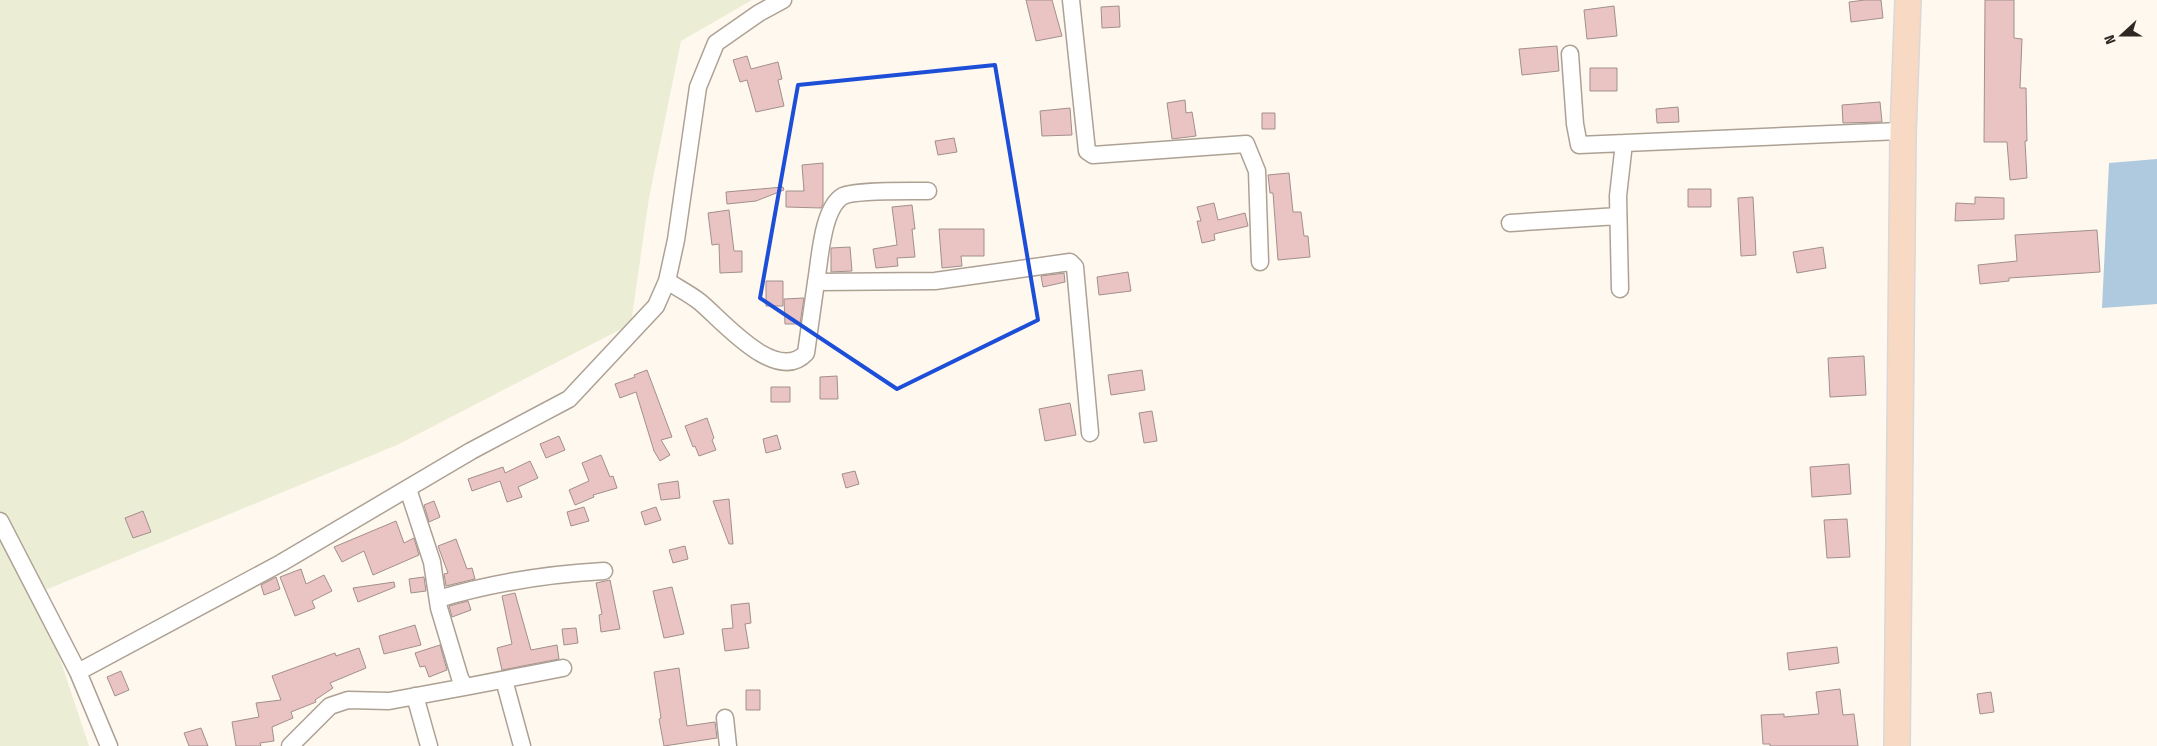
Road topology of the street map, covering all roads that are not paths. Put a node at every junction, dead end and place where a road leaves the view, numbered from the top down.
1 (783, 0) edge
2 (1071, 0) edge
3 (1908, 0) edge
4 (1570, 54) dead end
5 (1903, 133) junction
6 (1624, 143) junction
7 (928, 191) dead end
8 (1618, 216) junction
9 (1510, 223) dead end
10 (1260, 262) dead end
11 (667, 281) junction
12 (816, 282) junction
13 (1620, 288) dead end
14 (1090, 433) dead end
15 (408, 489) junction
16 (0, 521) edge
17 (604, 571) dead end
18 (438, 599) junction
19 (563, 668) dead end
20 (78, 672) junction
21 (504, 680) junction
22 (465, 687) junction
23 (415, 696) junction
24 (725, 718) dead end
25 (109, 746) edge
26 (290, 746) edge
27 (429, 746) edge
28 (522, 746) edge
29 (728, 746) edge
30 (1897, 746) edge

1 - 11 street
2 - 10 street
3 - 5 main road
4 - 6 street
5 - 6 street
5 - 30 main road
6 - 8 street
7 - 12 street
8 - 9 street
8 - 13 street
11 - 12 street
11 - 15 street
12 - 14 street
15 - 18 street
15 - 20 street
16 - 20 street
17 - 18 street
18 - 22 street
19 - 21 street
20 - 25 street
21 - 22 street
21 - 28 street
22 - 23 street
23 - 26 street
23 - 27 street
24 - 29 street

